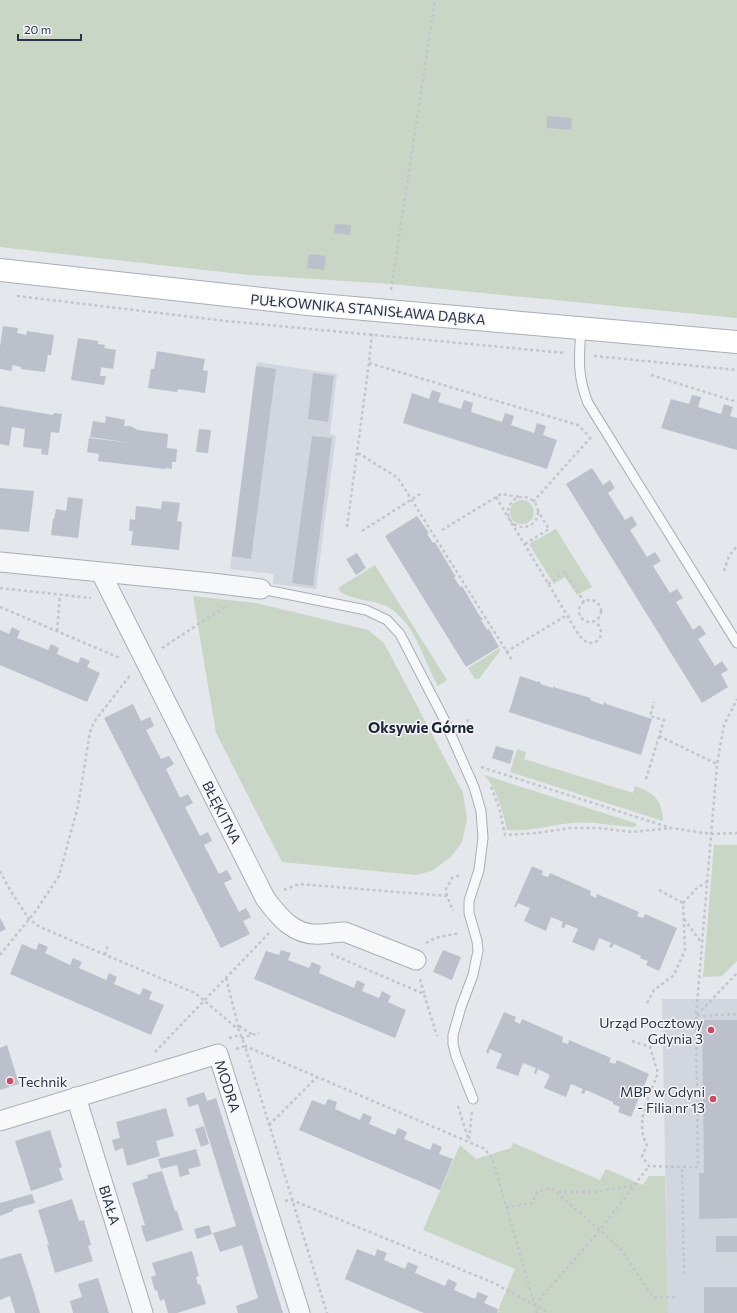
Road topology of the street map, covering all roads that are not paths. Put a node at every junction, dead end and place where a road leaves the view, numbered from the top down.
1 (0, 270) edge
2 (581, 328) junction
3 (737, 342) edge
4 (0, 562) edge
5 (101, 573) junction
6 (261, 589) joint
7 (737, 643) edge
8 (416, 960) road end
9 (76, 1098) junction
10 (473, 1099) road end
11 (0, 1121) edge
12 (143, 1313) edge
13 (300, 1313) edge

1 - 2 street, PUŁKOWNIKA STANISŁAWA DĄBKA
2 - 3 street, PUŁKOWNIKA STANISŁAWA DĄBKA
2 - 7 lane
4 - 5 street
5 - 6 street
5 - 8 street, BŁĘKITNA
6 - 10 lane
9 - 11 street, MODRA
9 - 12 street, BIAŁA
9 - 13 street, MODRA

